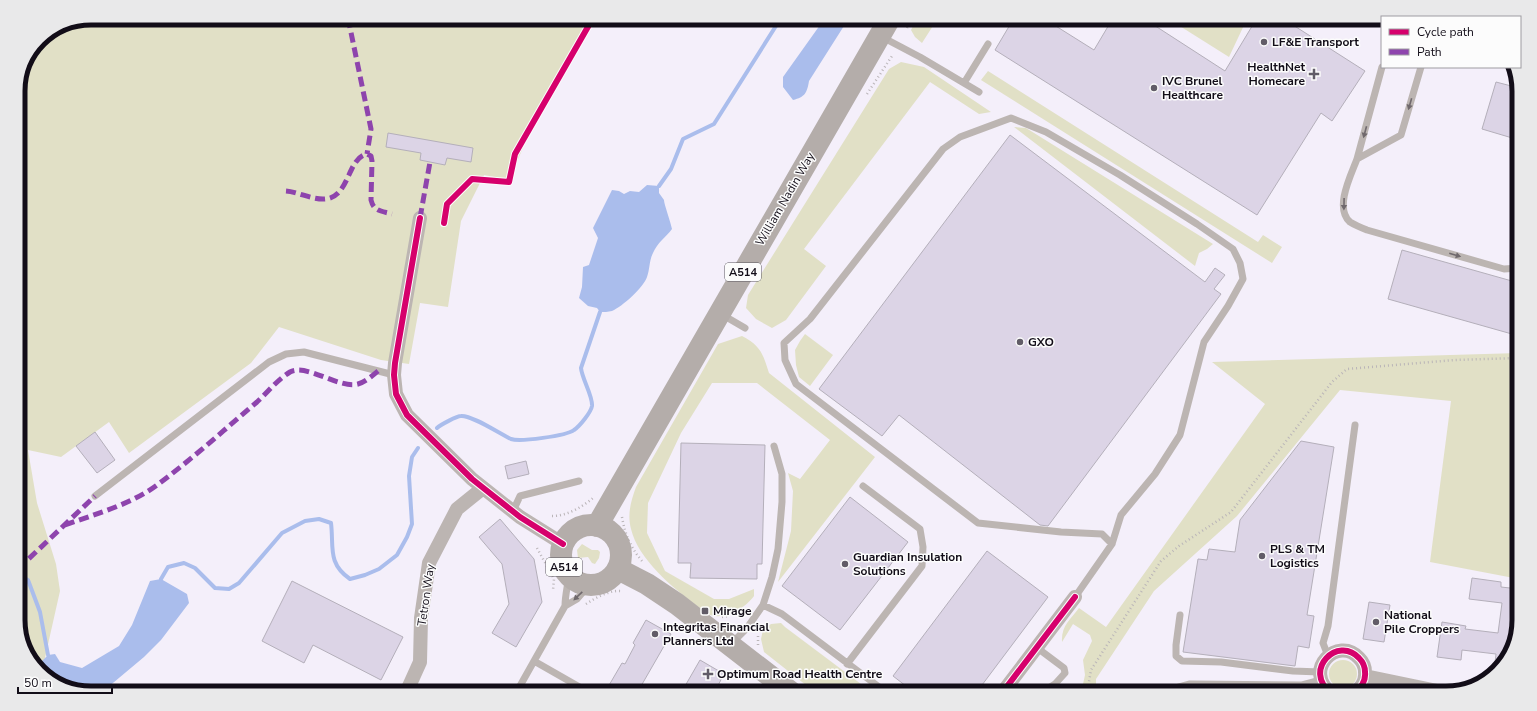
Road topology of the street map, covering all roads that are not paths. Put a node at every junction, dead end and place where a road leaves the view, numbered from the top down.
1 (892, 27) edge
2 (988, 44) dead end
3 (1382, 68) edge
4 (1421, 68) edge
5 (964, 83) junction
6 (979, 92) dead end
7 (1357, 159) junction
8 (420, 218) dead end
9 (1512, 268) edge
10 (719, 313) junction
11 (745, 328) dead end
12 (394, 375) junction
13 (1355, 425) dead end
14 (774, 446) dead end
15 (579, 481) dead end
16 (863, 486) dead end
17 (483, 488) junction
18 (95, 496) dead end
19 (513, 511) junction
20 (597, 526) junction
21 (563, 544) junction
22 (1112, 544) junction
23 (618, 569) junction
24 (569, 574) junction
25 (590, 584) junction
26 (1075, 597) joint
27 (763, 605) junction
28 (565, 606) junction
29 (1180, 615) dead end
30 (731, 645) junction
31 (1036, 647) junction
32 (1328, 656) junction
33 (534, 661) junction
34 (847, 664) junction
35 (1320, 676) junction
36 (1365, 676) junction
37 (1302, 685) joint
38 (409, 686) edge
39 (520, 686) edge
40 (578, 686) edge
41 (783, 686) edge
42 (877, 686) edge
43 (1007, 686) edge
44 (1052, 686) edge
45 (1183, 686) edge
46 (1324, 686) edge
47 (1361, 686) edge
48 (1413, 686) edge

1 - 5 lane
1 - 10 main road, William Nadin Way / A514
2 - 5 lane
3 -> 7 lane
4 -> 7 lane
5 - 6 lane
7 -> 9 lane
8 - 12 street
10 - 11 lane
10 - 20 main road, William Nadin Way / A514
12 - 17 street
12 - 18 lane
13 - 32 lane
14 - 27 lane
15 - 19 lane
16 - 34 lane
17 - 19 street
17 - 38 street, Tetron Way
19 - 21 street
20 - 21 main road, A514
20 - 23 main road
21 - 24 main road, A514
22 - 22 lane
22 - 26 lane
23 - 25 main road, A514
23 - 30 main road
24 - 25 main road, A514
24 - 28 lane
25 -> 28 lane
26 - 31 street
27 - 30 lane
27 - 34 lane
28 - 33 lane
29 - 35 lane
30 - 41 main road
31 - 43 street
31 - 44 lane
32 - 35 street
32 - 36 street
33 - 39 lane
33 - 40 lane
34 - 42 lane
35 - 37 lane
35 - 46 street
36 - 47 street
36 - 48 street
37 - 45 lane

